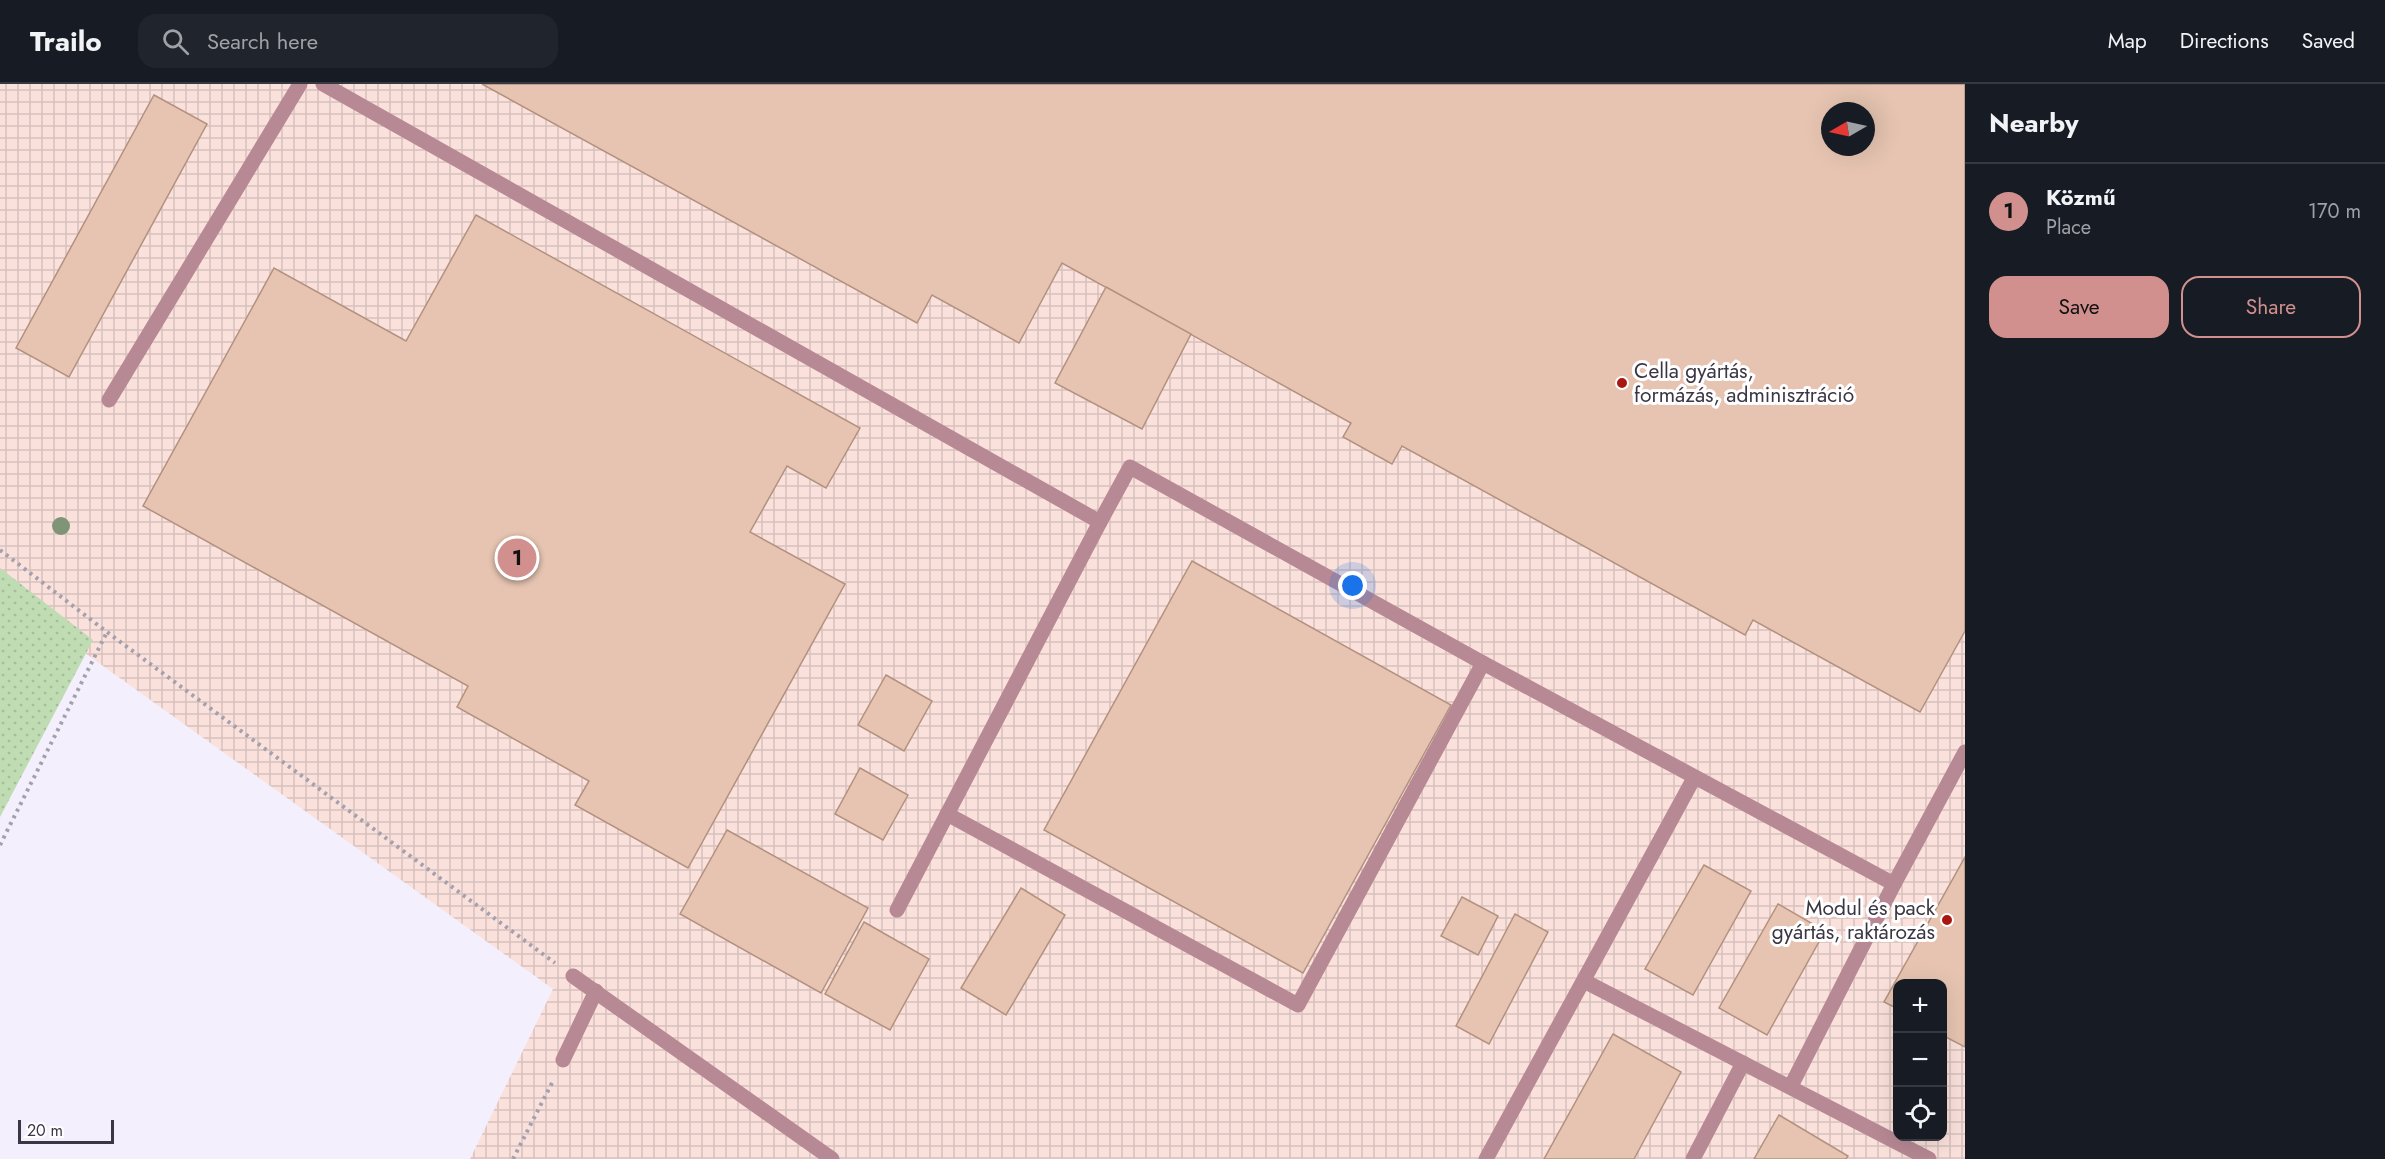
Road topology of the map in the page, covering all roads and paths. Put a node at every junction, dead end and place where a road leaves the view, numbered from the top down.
1 (300, 84) edge
2 (323, 84) edge
3 (109, 400) dead end
4 (1100, 522) junction
5 (0, 550) edge
6 (107, 632) junction
7 (1483, 663) junction
8 (1965, 752) edge
9 (1694, 778) junction
10 (947, 814) junction
11 (0, 845) edge
12 (1894, 884) junction
13 (897, 910) dead end
14 (573, 976) joint
15 (1584, 981) junction
16 (596, 991) junction
17 (563, 1060) joint
18 (1743, 1063) junction
19 (1791, 1086) junction
20 (513, 1159) edge
21 (832, 1159) edge
22 (1486, 1159) edge
23 (1693, 1159) edge
24 (1929, 1159) edge

1 - 3 street
2 - 4 street
4 - 7 street
4 - 10 street
5 - 6 path
6 - 11 path
6 - 14 path
7 - 9 street
7 - 10 street
8 - 12 street
9 - 12 street
9 - 15 street
10 - 13 street
12 - 19 street
14 - 16 street
15 - 18 street
15 - 22 street
16 - 17 street
16 - 21 street
17 - 20 path
18 - 19 street
18 - 23 street
19 - 24 street

